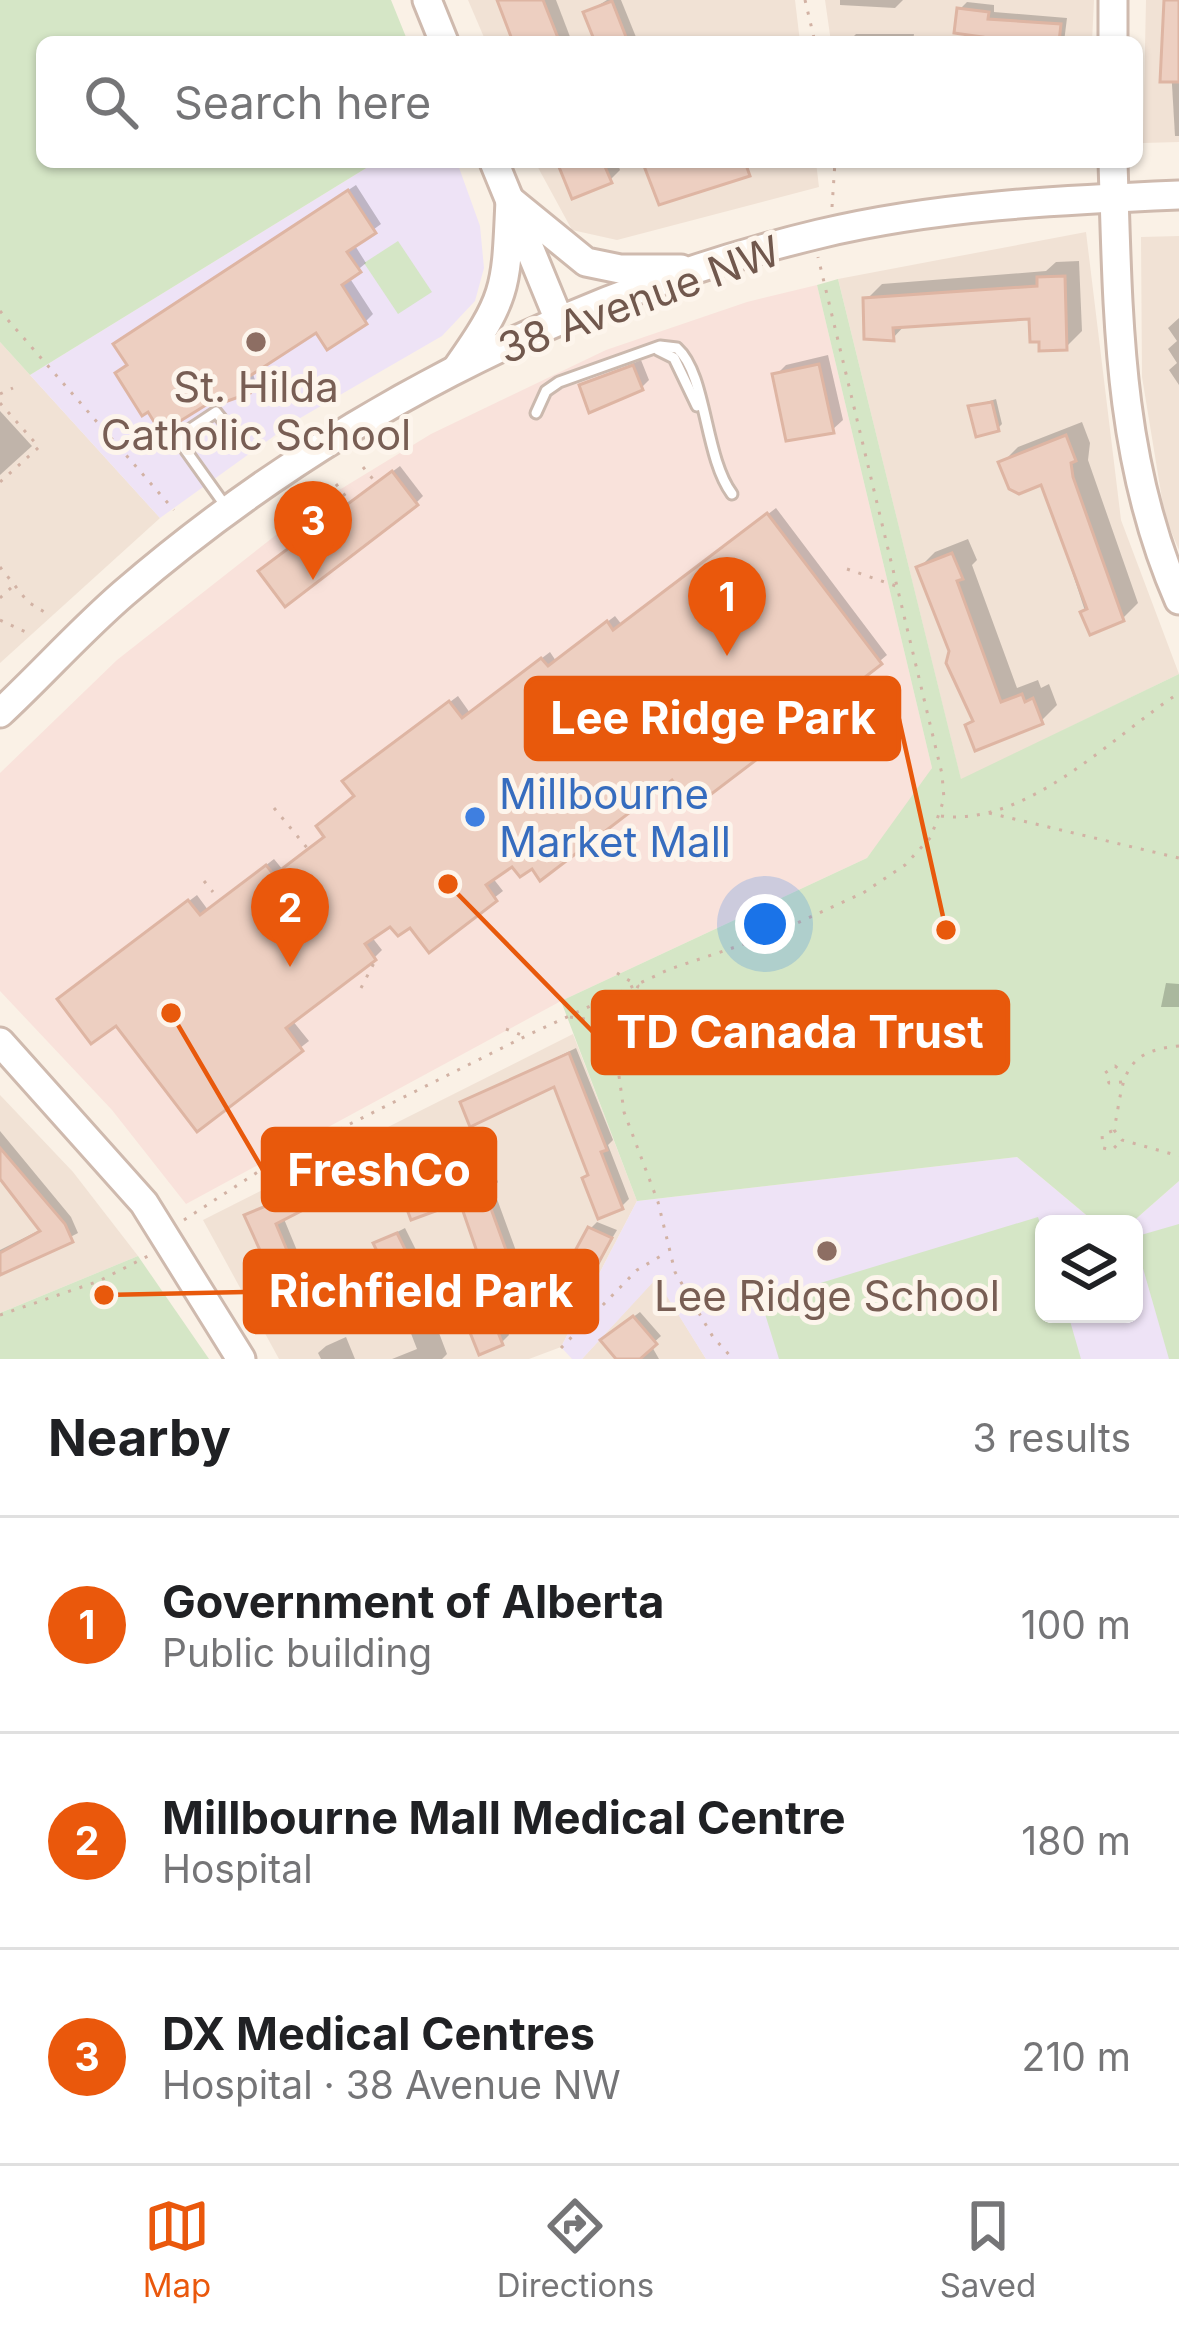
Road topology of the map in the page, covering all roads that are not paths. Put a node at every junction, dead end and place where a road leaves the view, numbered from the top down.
1 (427, 0) edge
2 (1114, 0) edge
3 (442, 36) edge
4 (1113, 36) edge
5 (496, 168) edge
6 (1113, 168) edge
7 (1179, 195) edge
8 (1114, 197) junction
9 (509, 200) junction
10 (700, 270) junction
11 (559, 320) junction
12 (455, 371) junction
13 (536, 413) dead end
14 (241, 443) dead end
15 (732, 494) dead end
16 (230, 512) junction
17 (1179, 600) edge
18 (0, 713) edge
19 (0, 1042) edge
20 (242, 1359) edge

1 - 3 street
2 - 4 street
5 - 9 street
6 - 8 street
7 - 8 street, 38 Avenue NW
8 - 10 street, 38 Avenue NW
8 - 17 street
9 - 10 street
9 - 11 street
9 - 12 street
10 - 11 street, 38 Avenue NW
11 - 12 street, 38 Avenue NW
12 - 16 street, 38 Avenue NW
13 - 15 lane
14 - 16 lane
16 - 18 street, 38 Avenue NW
19 - 20 street

